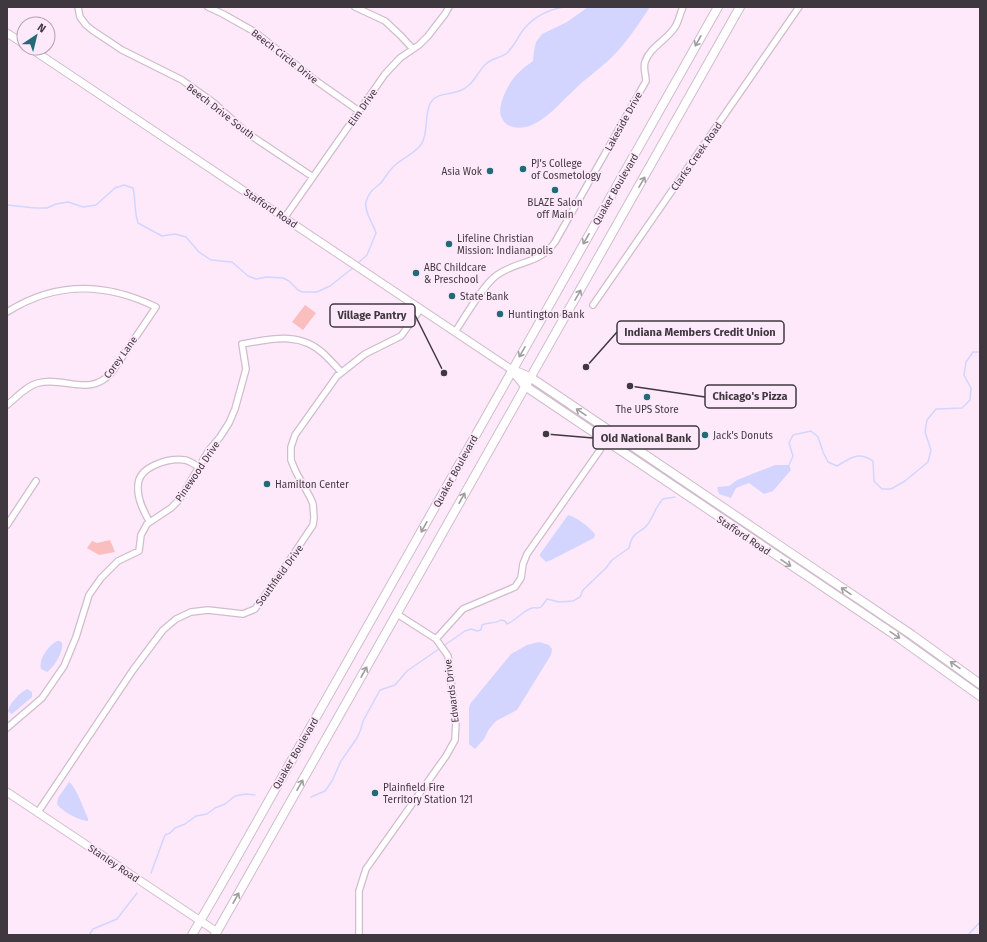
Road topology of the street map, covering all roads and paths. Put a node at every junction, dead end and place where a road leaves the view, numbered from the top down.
1 (78, 7) edge
2 (208, 7) edge
3 (355, 7) edge
4 (449, 7) edge
5 (683, 7) edge
6 (718, 7) edge
7 (740, 7) edge
8 (799, 7) edge
9 (7, 33) edge
10 (16, 39) edge
11 (413, 49) junction
12 (42, 56) edge
13 (359, 111) junction
14 (313, 177) junction
15 (285, 217) junction
16 (593, 305) dead end
17 (420, 310) junction
18 (7, 312) edge
19 (455, 332) junction
20 (512, 370) junction
21 (341, 372) junction
22 (530, 377) junction
23 (526, 386) junction
24 (7, 405) edge
25 (600, 450) dead end
26 (199, 467) junction
27 (36, 481) dead end
28 (149, 521) junction
29 (7, 525) edge
30 (397, 614) junction
31 (437, 640) junction
32 (980, 684) edge
33 (980, 696) edge
34 (7, 728) edge
35 (7, 792) edge
36 (38, 812) junction
37 (200, 922) junction
38 (217, 934) edge
39 (192, 935) edge
40 (360, 935) edge

1 - 14 street, Beech Drive South
2 - 13 street, Beech Circle Drive
3 - 11 street
4 - 11 street, Elm Drive
5 - 19 street, Lakeside Drive
6 -> 20 main road, Quaker Boulevard
22 -> 7 main road, Quaker Boulevard
8 - 16 street, Clarks Creek Road
9 - 10 street
11 - 13 street, Elm Drive
12 - 15 street, Stafford Road
13 - 14 street, Elm Drive
14 - 15 street, Elm Drive
15 - 17 street, Stafford Road
17 - 19 street, Stafford Road
17 - 21 street, Southfield Drive
18 - 24 street, Corey Lane
19 - 20 street, Stafford Road
20 - 22 main road, Stafford Road
20 - 23 main road, Stafford Road
20 -> 37 main road, Quaker Boulevard
21 - 26 street, Pinewood Drive
21 - 36 street, Southfield Drive
22 - 23 main road, Quaker Boulevard
32 -> 22 main road, Stafford Road
30 -> 23 main road, Quaker Boulevard
23 -> 33 main road, Stafford Road
25 - 31 street
26 - 28 street, Pinewood Drive
26 - 28 street
27 - 29 street
28 - 34 street
30 - 31 street, Edwards Drive
38 -> 30 main road, Quaker Boulevard
31 - 40 street, Edwards Drive
35 - 36 street, Stanley Road
36 - 37 street, Stanley Road
37 - 38 street, Stanley Road
37 - 39 main road, Quaker Boulevard

